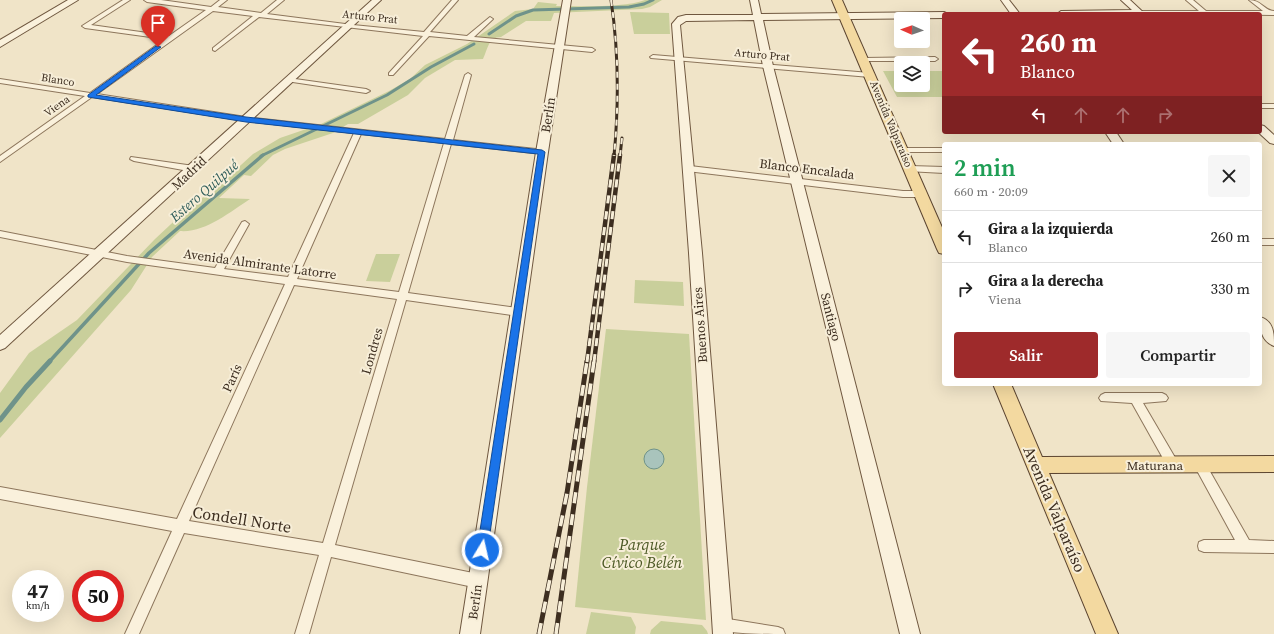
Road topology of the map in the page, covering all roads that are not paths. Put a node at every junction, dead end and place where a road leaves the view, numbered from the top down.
1 (74, 0) edge
2 (127, 0) edge
3 (148, 0) edge
4 (224, 0) edge
5 (281, 0) edge
6 (377, 0) edge
7 (455, 0) edge
8 (754, 0) edge
9 (837, 0) edge
10 (1005, 0) edge
11 (1126, 0) edge
12 (1189, 0) edge
13 (1252, 0) edge
14 (567, 1) edge
15 (211, 9) junction
16 (1014, 12) edge
17 (1138, 12) edge
18 (1204, 12) edge
19 (1271, 13) edge
20 (259, 15) junction
21 (844, 15) junction
22 (942, 15) edge
23 (758, 16) junction
24 (1274, 17) edge
25 (490, 19) dead end
26 (348, 26) junction
27 (427, 34) junction
28 (170, 38) junction
29 (472, 38) junction
30 (0, 44) edge
31 (558, 47) junction
32 (215, 49) dead end
33 (592, 50) dead end
34 (653, 56) dead end
35 (680, 58) junction
36 (935, 59) dead end
37 (864, 60) junction
38 (768, 66) junction
39 (391, 74) dead end
40 (468, 75) dead end
41 (870, 75) junction
42 (288, 80) junction
43 (0, 81) edge
44 (366, 91) dead end
45 (90, 96) junction
46 (1262, 106) edge
47 (1274, 106) edge
48 (246, 120) junction
49 (1262, 130) edge
50 (358, 133) junction
51 (1274, 141) edge
52 (448, 142) junction
53 (902, 150) junction
54 (942, 150) edge
55 (542, 152) junction
56 (134, 159) dead end
57 (0, 160) edge
58 (194, 169) junction
59 (690, 169) junction
60 (910, 169) junction
61 (942, 170) edge
62 (798, 181) junction
63 (921, 194) junction
64 (245, 224) dead end
65 (0, 234) edge
66 (1262, 242) edge
67 (1274, 242) edge
68 (942, 243) edge
69 (98, 254) junction
70 (217, 272) junction
71 (292, 281) junction
72 (403, 296) junction
73 (518, 312) junction
74 (1262, 325) edge
75 (1274, 340) edge
76 (0, 344) edge
77 (1003, 386) edge
78 (1104, 398) dead end
79 (1135, 398) junction
80 (1162, 398) dead end
81 (1274, 464) edge
82 (1037, 465) junction
83 (1173, 465) junction
84 (1200, 465) junction
85 (4, 494) edge
86 (180, 526) junction
87 (1204, 546) dead end
88 (1246, 547) junction
89 (1274, 547) edge
90 (327, 550) junction
91 (478, 581) junction
92 (723, 629) edge
93 (132, 634) edge
94 (302, 634) edge
95 (470, 634) edge
96 (778, 634) edge
97 (910, 634) edge
98 (1107, 634) edge

1 - 30 street
2 - 28 street
3 - 15 street, Arturo Prat
4 - 15 street, Viena
5 - 20 street
6 - 26 street, Madrid
7 - 27 street
8 - 23 street, Santiago
9 - 21 main road, Avenida Valparaíso
10 - 16 street
11 - 17 street
12 - 18 street
13 - 19 street
14 - 31 street, Berlín
15 - 20 street, Arturo Prat
15 - 28 street, Viena
19 - 24 street
20 - 26 street, Arturo Prat
20 - 32 street
21 - 22 street
21 - 23 street
21 - 37 main road, Avenida Valparaíso
23 - 35 street, Buenos Aires
23 - 38 street, Santiago
25 - 29 street
26 - 27 street, Arturo Prat
26 - 42 street, Madrid
27 - 29 street, Arturo Prat
27 - 39 street
28 - 45 street, Viena
29 - 31 street, Arturo Prat
31 - 33 street, Arturo Prat
31 - 55 street, Berlín
34 - 35 street, Arturo Prat
35 - 38 street, Arturo Prat
35 - 59 street, Buenos Aires
36 - 37 street
37 - 41 main road, Avenida Valparaíso
38 - 41 street, Arturo Prat
38 - 62 street, Santiago
40 - 52 street, Londres
41 - 53 main road, Avenida Valparaíso
42 - 44 street
42 - 48 street, Madrid
43 - 45 street, Blanco
45 - 48 street, Blanco
45 - 57 street, Viena
46 - 47 street
48 - 50 street, Blanco
48 - 58 street, Madrid
49 - 51 street
50 - 52 street, Blanco
50 - 71 street, París
52 - 55 street, Blanco
52 - 72 street, Londres
53 - 54 street
53 - 60 main road, Avenida Valparaíso
55 - 73 street, Berlín
56 - 58 street
58 - 69 street, Madrid
59 - 62 street, Blanco Encalada
59 - 92 street, Buenos Aires
60 - 61 street
60 - 63 main road, Avenida Valparaíso
62 - 63 street, Blanco Encalada
62 - 97 street, Santiago
63 - 68 main road, Avenida Valparaíso
64 - 70 street
65 - 69 street, Avenida Almirante Latorre
66 - 67 street
69 - 70 street, Avenida Almirante Latorre
69 - 76 street, Madrid
70 - 71 street, Avenida Almirante Latorre
71 - 72 street, Avenida Almirante Latorre
71 - 86 street, París
72 - 73 street, Avenida Almirante Latorre
72 - 90 street, Londres
73 - 91 street, Berlín
74 - 75 street
77 - 82 main road, Avenida Valparaíso
78 - 79 street
79 - 80 street
79 - 83 street
81 - 84 main road, Maturana
82 - 83 main road, Maturana
82 - 98 main road, Avenida Valparaíso
83 - 84 main road, Maturana
84 - 88 street
85 - 86 street, Condell Norte
86 - 90 street, Condell Norte
86 - 93 street, París
87 - 88 street
88 - 89 street
90 - 91 street, Condell Norte
90 - 94 street, Londres
91 - 95 street, Berlín
92 - 96 street

